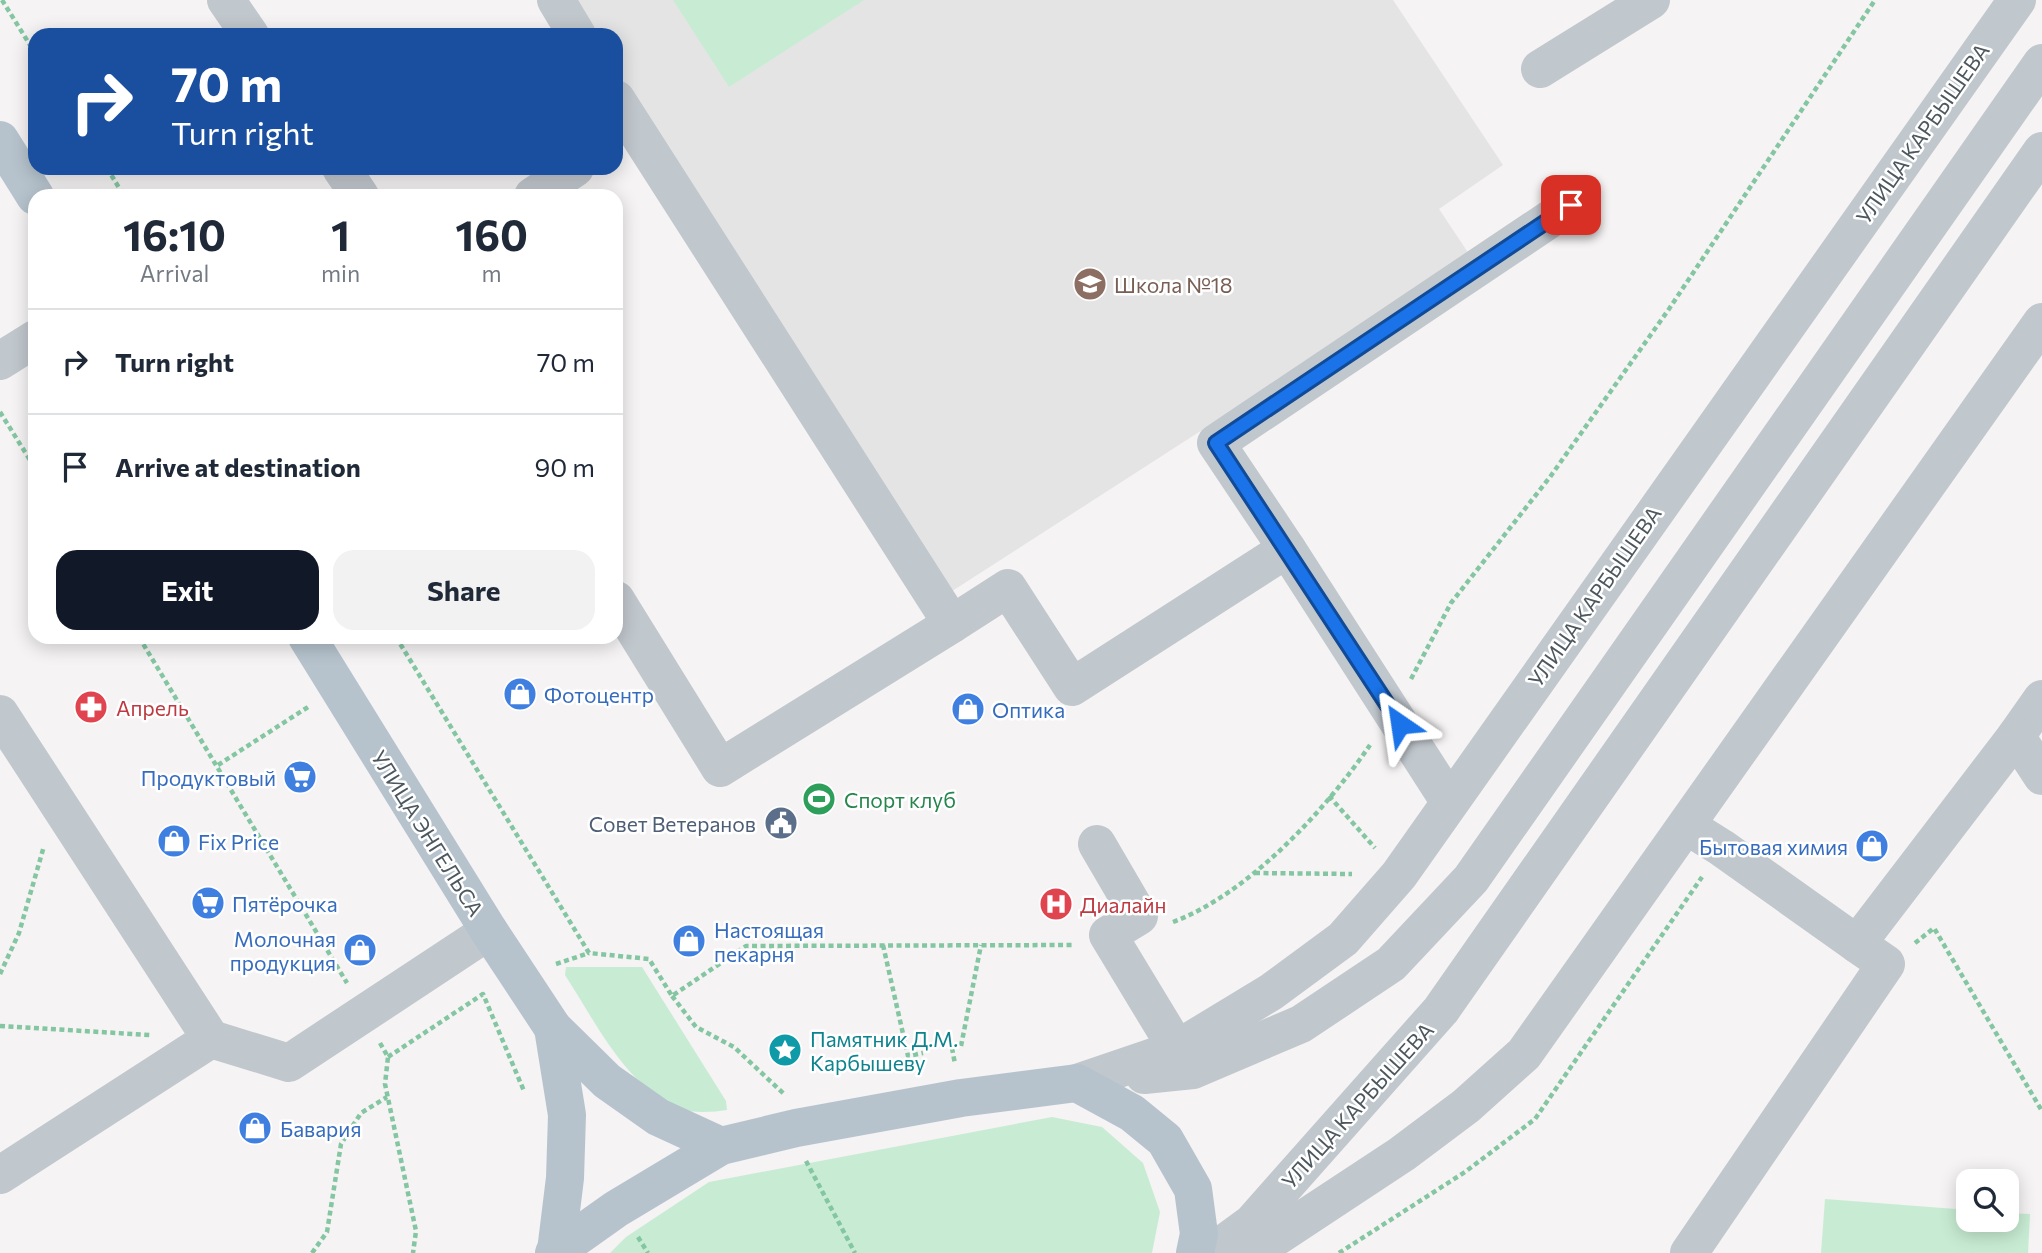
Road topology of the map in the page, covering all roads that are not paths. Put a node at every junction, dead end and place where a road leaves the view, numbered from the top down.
1 (226, 0) edge
2 (556, 0) edge
3 (1651, 0) edge
4 (2017, 0) edge
5 (245, 28) edge
6 (573, 28) edge
7 (2042, 63) edge
8 (1540, 69) dead end
9 (623, 125) edge
10 (0, 140) edge
11 (2042, 151) edge
12 (564, 175) edge
13 (31, 189) edge
14 (544, 189) edge
15 (1571, 205) dead end
16 (2042, 322) edge
17 (28, 343) edge
18 (0, 361) edge
19 (1287, 548) junction
20 (623, 611) edge
21 (951, 624) junction
22 (311, 644) edge
23 (2042, 699) edge
24 (0, 714) edge
25 (2016, 736) junction
26 (2042, 776) edge
27 (1450, 801) junction
28 (1687, 826) junction
29 (1097, 844) dead end
30 (489, 931) junction
31 (1871, 954) junction
32 (553, 1028) junction
33 (211, 1039) junction
34 (1177, 1049) junction
35 (1077, 1083) junction
36 (721, 1146) junction
37 (0, 1175) edge
38 (555, 1252) edge
39 (1195, 1253) edge
40 (1211, 1253) edge
41 (1246, 1253) edge
42 (1689, 1253) edge

1 - 5 street
2 - 6 street
3 - 8 street
4 - 27 street, УЛИЦА КАРБЫШЕВА
7 - 35 street, УЛИЦА КАРБЫШЕВА
9 - 21 street
10 - 13 main road
11 - 40 street, УЛИЦА КАРБЫШЕВА
12 - 14 street
15 - 19 street
16 - 28 street, УЛИЦА КАРБЫШЕВА
17 - 18 street
19 - 21 street
19 - 27 street
20 - 21 street
22 - 30 main road, УЛИЦА ЭНГЕЛЬСА
23 - 25 street
24 - 33 street
25 - 26 street
25 - 31 street
27 - 34 street, УЛИЦА КАРБЫШЕВА
28 - 31 street
28 - 41 street, УЛИЦА КАРБЫШЕВА
29 - 34 street
30 - 32 main road, УЛИЦА ЭНГЕЛЬСА
30 - 33 street
31 - 42 street
32 - 36 main road, УЛИЦА ЭНГЕЛЬСА
32 - 38 main road, УЛИЦА ЭНГЕЛЬСА
33 - 37 street
34 - 35 street, УЛИЦА КАРБЫШЕВА
35 - 36 main road, УЛИЦА КАРБЫШЕВА
35 - 39 main road
36 - 38 main road, УЛИЦА КАРБЫШЕВА

